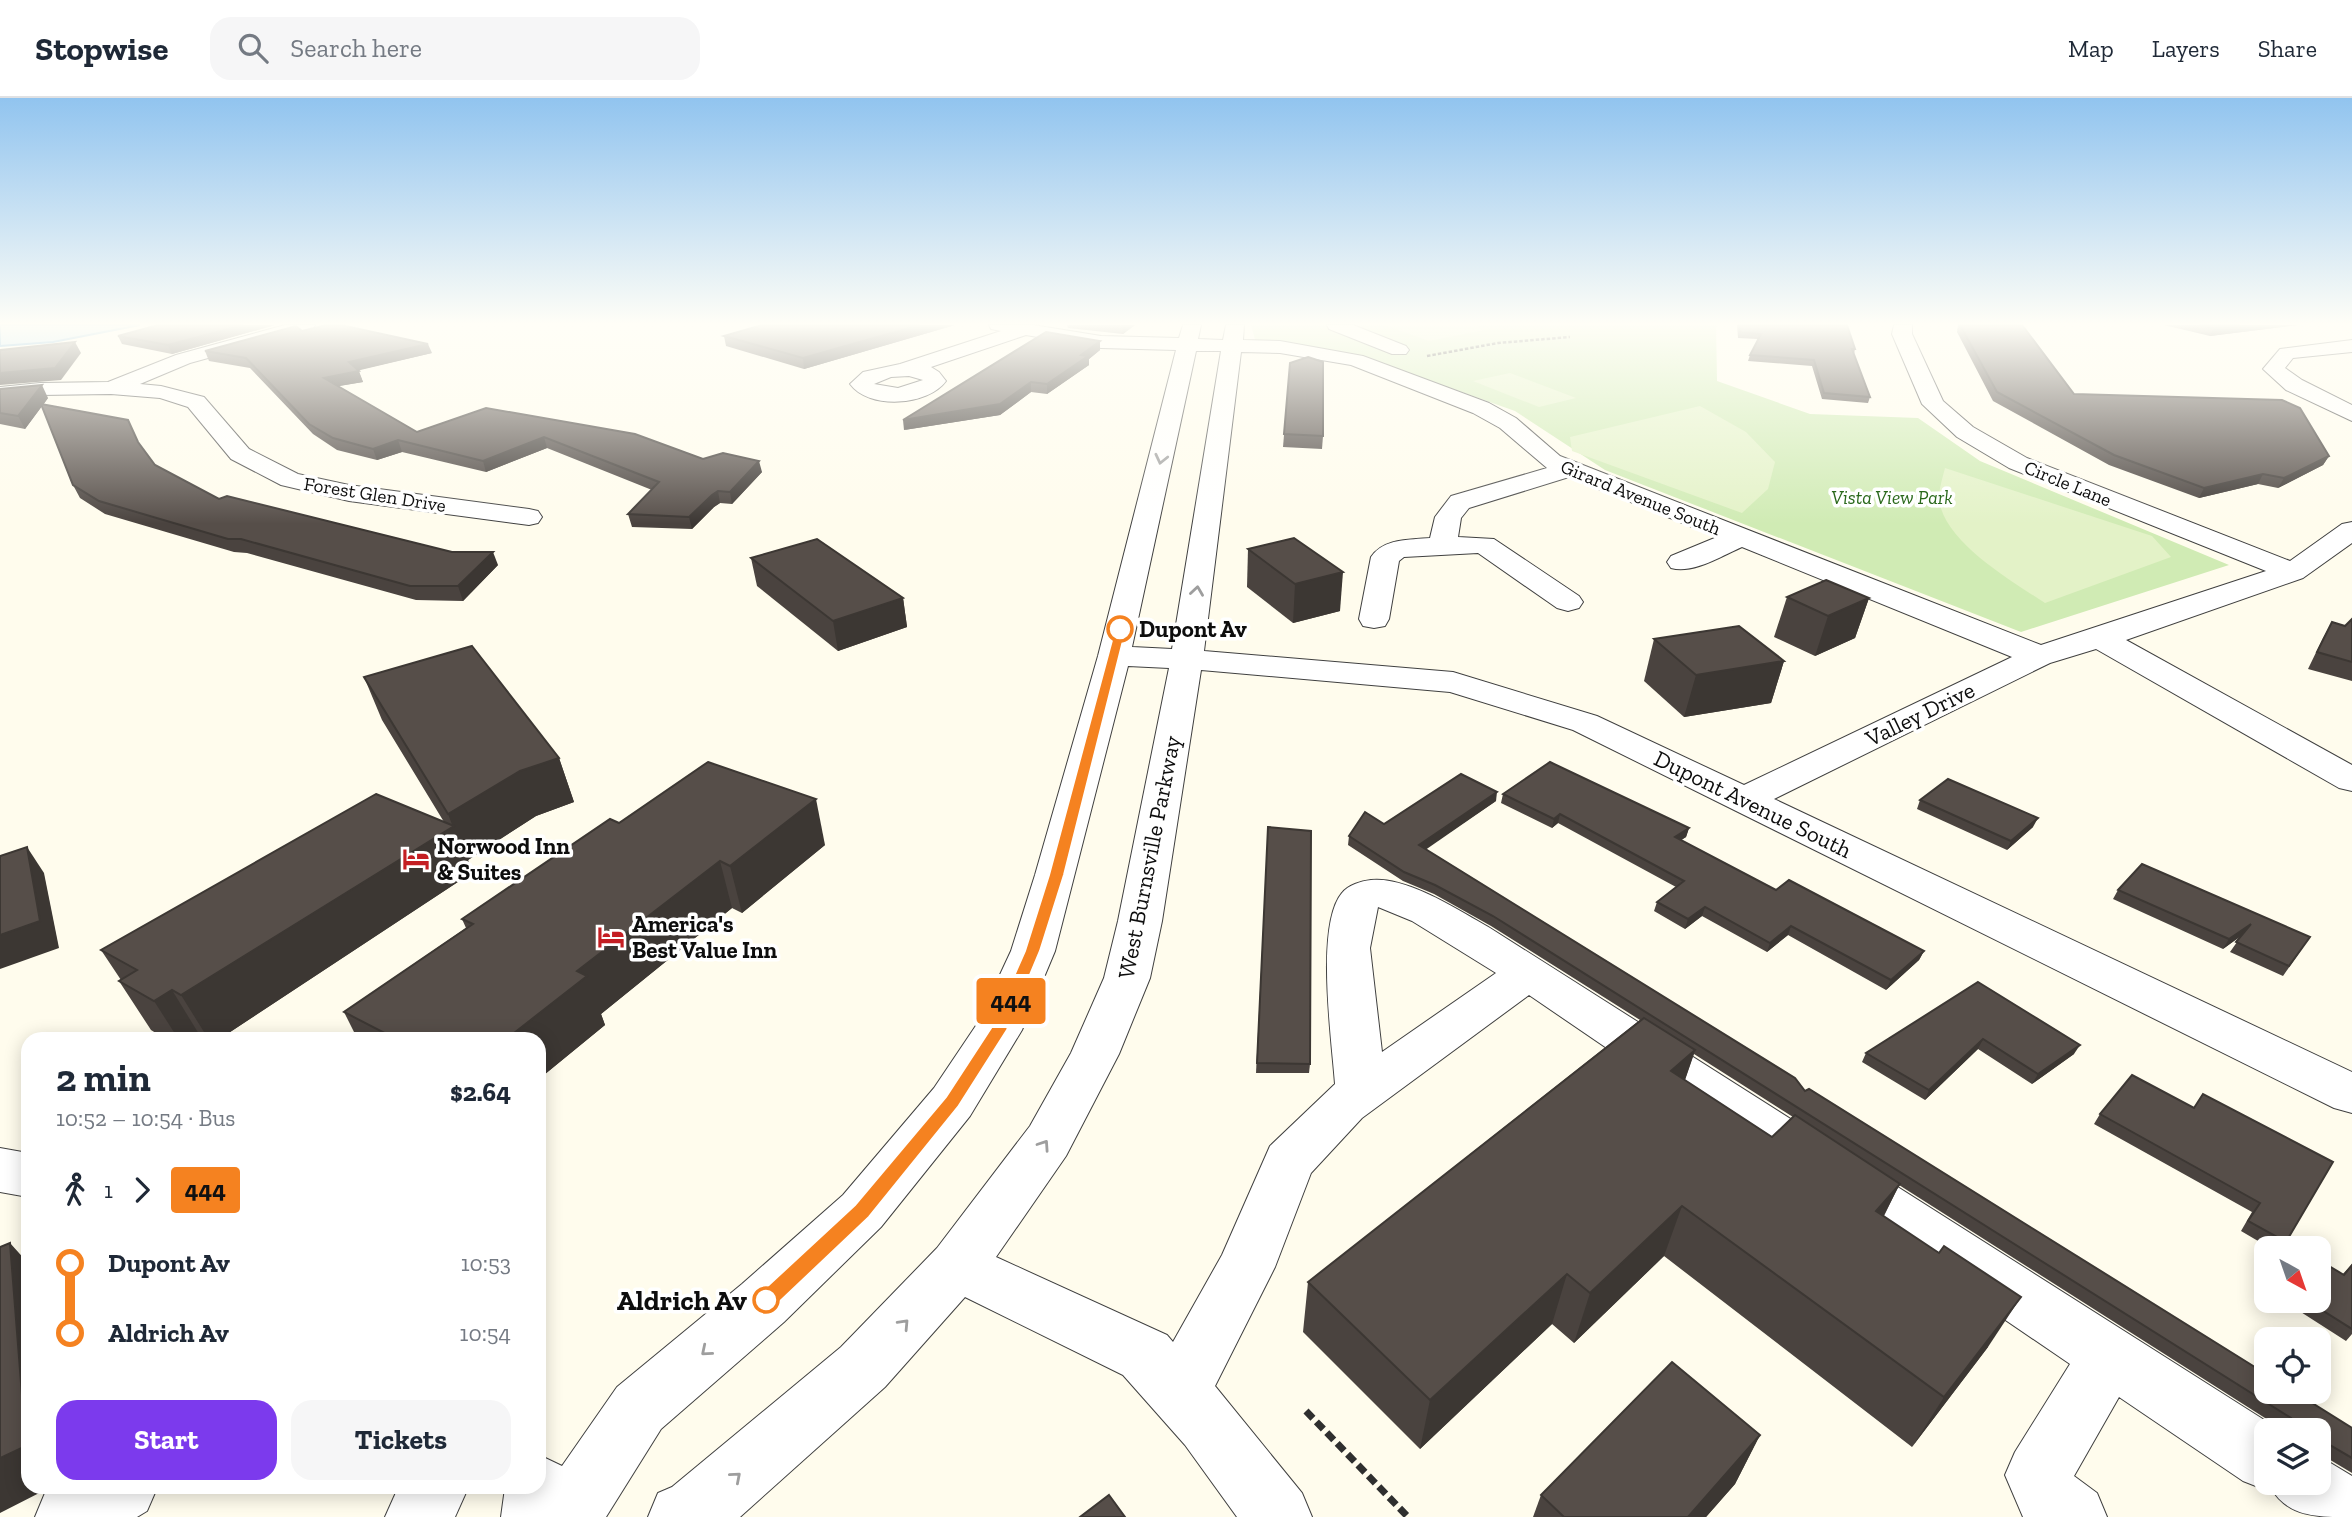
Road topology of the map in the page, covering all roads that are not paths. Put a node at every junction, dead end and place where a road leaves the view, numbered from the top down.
1 (18, 391) edge
2 (151, 391) edge
3 (1177, 391) edge
4 (1226, 391) edge
5 (1452, 391) edge
6 (1927, 391) edge
7 (2305, 391) edge
8 (0, 393) edge
9 (2352, 414) edge
10 (1569, 469) junction
11 (529, 517) dead end
12 (2352, 530) edge
13 (1742, 537) junction
14 (1442, 546) junction
15 (1681, 562) dead end
16 (2293, 572) junction
17 (1568, 602) dead end
18 (1374, 619) dead end
19 (2100, 638) junction
20 (1114, 656) junction
21 (2039, 656) junction
22 (1187, 659) junction
23 (2352, 780) edge
24 (1745, 799) junction
25 (1528, 973) junction
26 (1361, 1092) junction
27 (2352, 1094) edge
28 (0, 1171) edge
29 (21, 1174) edge
30 (957, 1266) junction
31 (2110, 1355) junction
32 (1179, 1392) junction
33 (2254, 1450) edge
34 (113, 1494) edge
35 (432, 1494) edge
36 (537, 1494) edge
37 (2322, 1495) edge
38 (2352, 1515) edge
39 (69, 1517) edge
40 (419, 1517) edge
41 (535, 1517) edge
42 (567, 1517) edge
43 (682, 1517) edge
44 (1278, 1517) edge
45 (2074, 1517) edge

1 - 8 street, Forest Glen Drive
2 - 11 street, Forest Glen Drive
3 -> 20 street
22 -> 4 street, West Burnsville Parkway
5 - 10 street, Girard Avenue South
6 - 16 street, Circle Lane
7 - 9 street
10 - 13 street, Girard Avenue South
10 - 14 street
12 - 16 street, Valley Drive
13 - 15 street
13 - 21 street, Girard Avenue South
14 - 17 street
14 - 18 street
16 - 19 street, Valley Drive
19 - 21 street, Valley Drive
19 - 23 street
20 - 22 street, Dupont Avenue South
20 -> 42 street
21 - 24 street, Valley Drive
22 - 24 street, Dupont Avenue South
30 -> 22 street, West Burnsville Parkway
24 - 27 street, Dupont Avenue South
25 - 26 street
25 - 26 street
25 - 31 street
26 - 32 street
28 - 29 street
30 - 32 street
43 -> 30 street, West Burnsville Parkway
31 - 33 street
31 - 45 street
32 - 44 street
34 - 39 street
35 - 40 street
36 - 41 street
37 - 38 street

